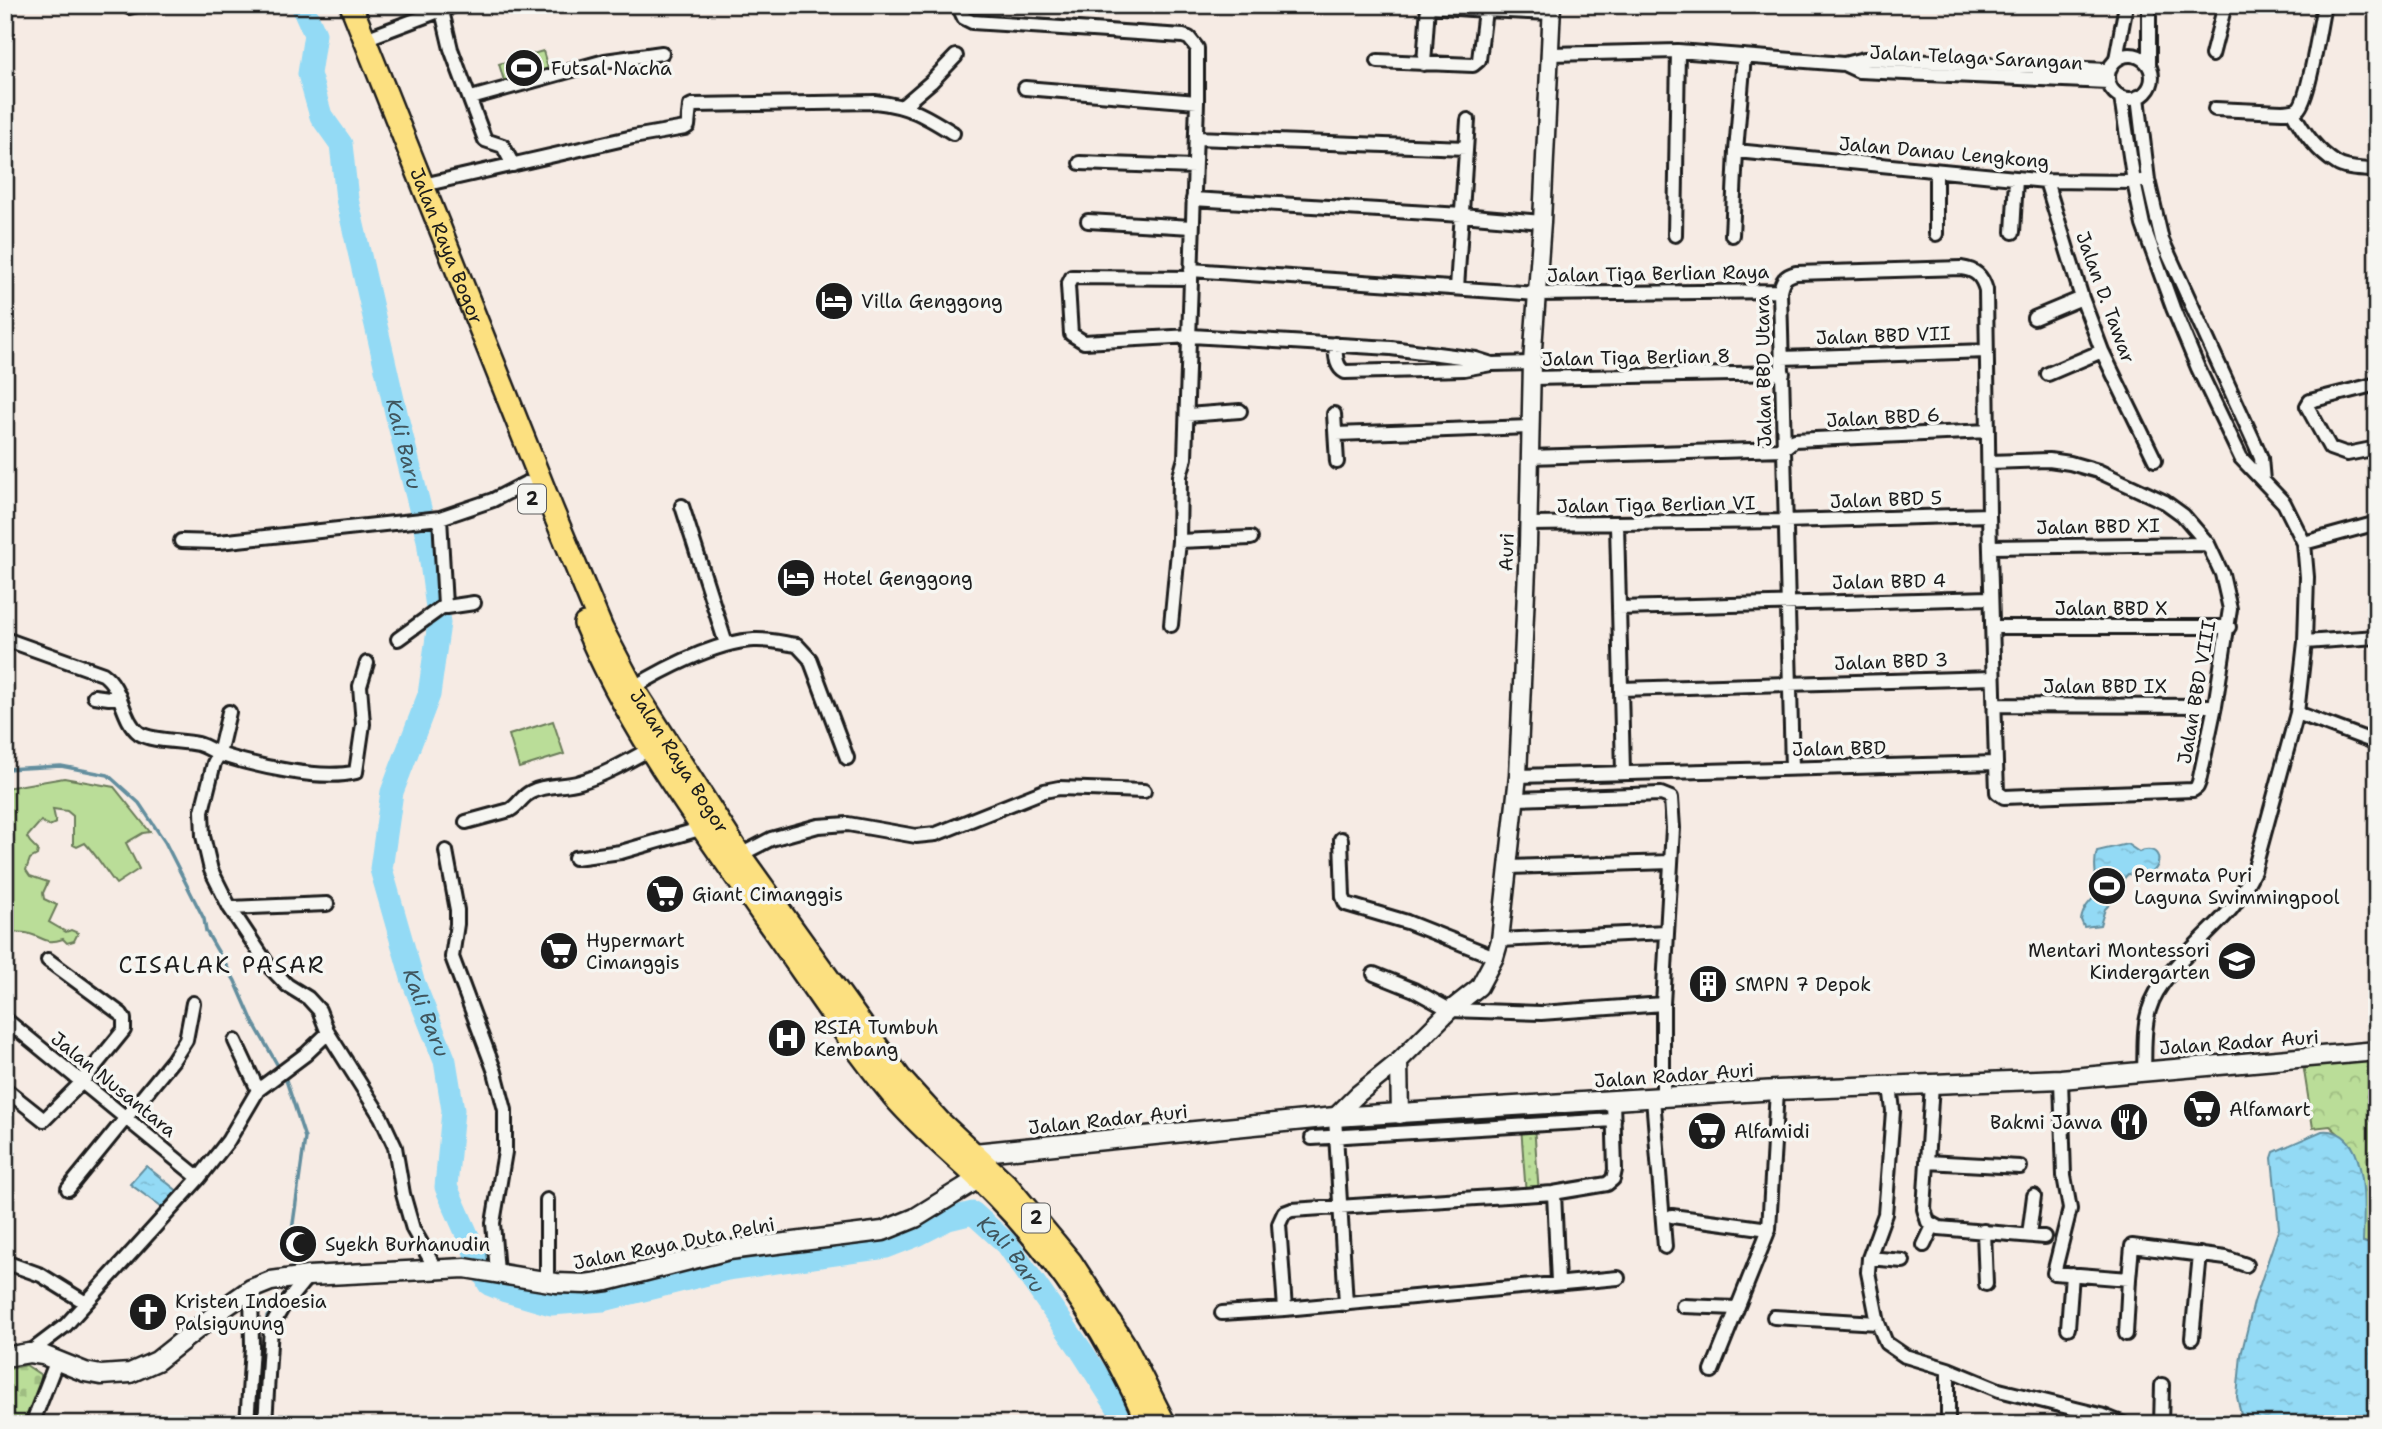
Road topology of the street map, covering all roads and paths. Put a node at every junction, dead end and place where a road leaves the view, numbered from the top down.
1 (337, 5) edge
2 (351, 5) edge
3 (455, 5) edge
4 (958, 5) edge
5 (1428, 5) edge
6 (2126, 5) edge
7 (2149, 5) edge
8 (2225, 5) edge
9 (2324, 5) edge
10 (1485, 8) edge
11 (1552, 9) edge
12 (442, 11) junction
13 (365, 39) junction
14 (1678, 51) junction
15 (662, 52) dead end
16 (1550, 54) junction
17 (2212, 55) dead end
18 (956, 56) dead end
19 (1744, 56) junction
20 (1378, 61) dead end
21 (1424, 64) junction
22 (2149, 65) junction
23 (2111, 70) junction
24 (1025, 88) dead end
25 (2121, 97) junction
26 (2138, 97) junction
27 (471, 98) junction
28 (1197, 102) junction
29 (902, 106) junction
30 (2215, 109) dead end
31 (2292, 111) junction
32 (1468, 120) dead end
33 (953, 133) dead end
34 (1196, 138) junction
35 (1466, 148) junction
36 (1736, 151) junction
37 (1080, 163) dead end
38 (513, 165) junction
39 (1194, 167) junction
40 (2369, 170) dead end
41 (1936, 172) junction
42 (2016, 179) junction
43 (2148, 180) junction
44 (2046, 181) junction
45 (2134, 182) junction
46 (423, 185) junction
47 (1193, 199) junction
48 (1462, 215) junction
49 (1088, 221) dead end
50 (1542, 222) junction
51 (1192, 228) junction
52 (2013, 232) dead end
53 (1936, 234) dead end
54 (1675, 235) dead end
55 (1732, 235) dead end
56 (1191, 274) junction
57 (1457, 288) junction
58 (1780, 291) junction
59 (1537, 294) junction
60 (2082, 298) junction
61 (2034, 318) dead end
62 (1191, 336) junction
63 (1335, 344) junction
64 (1391, 348) junction
65 (1986, 351) junction
66 (2102, 351) junction
67 (1782, 358) junction
68 (1492, 364) junction
69 (1391, 371) junction
70 (1532, 371) junction
71 (1783, 373) junction
72 (2048, 374) dead end
73 (2377, 384) edge
74 (1240, 411) dead end
75 (1334, 414) dead end
76 (1187, 415) junction
77 (1531, 427) junction
78 (1988, 431) junction
79 (1336, 434) junction
80 (2377, 448) edge
81 (1783, 449) junction
82 (1530, 457) junction
83 (2155, 460) dead end
84 (1989, 461) junction
85 (1337, 462) dead end
86 (2263, 481) junction
87 (526, 483) junction
88 (682, 506) dead end
89 (1989, 515) junction
90 (438, 518) junction
91 (1785, 521) junction
92 (2377, 523) edge
93 (1528, 524) junction
94 (1617, 524) junction
95 (1251, 538) dead end
96 (181, 541) dead end
97 (1179, 541) junction
98 (2304, 543) junction
99 (2208, 544) junction
100 (1990, 547) junction
101 (1991, 597) junction
102 (1787, 602) junction
103 (474, 603) dead end
104 (443, 606) junction
105 (1619, 608) junction
106 (1171, 625) dead end
107 (1992, 627) junction
108 (2229, 627) junction
109 (2377, 637) edge
110 (5, 639) edge
111 (398, 639) dead end
112 (2305, 642) junction
113 (726, 644) junction
114 (367, 663) dead end
115 (1993, 678) junction
116 (1790, 684) junction
117 (1621, 689) junction
118 (626, 692) junction
119 (94, 695) dead end
120 (119, 696) junction
121 (1994, 705) junction
122 (2215, 706) junction
123 (229, 712) dead end
124 (2297, 713) junction
125 (2377, 743) edge
126 (650, 749) junction
127 (219, 754) junction
128 (847, 758) dead end
129 (1996, 763) junction
130 (1793, 768) junction
131 (1623, 772) junction
132 (1518, 776) junction
133 (1144, 791) dead end
134 (1516, 799) junction
135 (466, 822) dead end
136 (703, 828) junction
137 (1341, 839) dead end
138 (446, 851) dead end
139 (740, 855) junction
140 (575, 858) dead end
141 (1671, 862) junction
142 (1509, 867) junction
143 (327, 904) dead end
144 (230, 908) junction
145 (1667, 932) junction
146 (1500, 940) junction
147 (1495, 957) junction
148 (48, 960) dead end
149 (1374, 974) dead end
150 (830, 996) junction
151 (193, 1003) dead end
152 (1663, 1004) junction
153 (1450, 1010) junction
154 (5, 1019) edge
155 (328, 1033) junction
156 (234, 1041) dead end
157 (2377, 1051) edge
158 (1399, 1061) junction
159 (2144, 1070) junction
160 (2062, 1079) junction
161 (81, 1083) junction
162 (1932, 1084) junction
163 (1890, 1085) junction
164 (5, 1089) edge
165 (258, 1090) junction
166 (1777, 1090) junction
167 (1659, 1097) junction
168 (1613, 1100) junction
169 (1399, 1115) junction
170 (1335, 1118) junction
171 (125, 1119) junction
172 (1614, 1120) junction
173 (1336, 1137) junction
174 (1312, 1138) dead end
175 (974, 1153) junction
176 (1927, 1162) junction
177 (1666, 1165) dead end
178 (2020, 1167) dead end
179 (199, 1178) junction
180 (978, 1179) junction
181 (68, 1189) dead end
182 (1554, 1193) junction
183 (2034, 1196) dead end
184 (547, 1200) dead end
185 (1340, 1206) junction
186 (1672, 1216) dead end
187 (1933, 1226) junction
188 (1769, 1229) junction
189 (1984, 1231) junction
190 (2029, 1236) junction
191 (2044, 1237) dead end
192 (1924, 1245) dead end
193 (1665, 1247) dead end
194 (2200, 1254) junction
195 (1869, 1258) junction
196 (1903, 1261) dead end
197 (5, 1262) edge
198 (2246, 1265) dead end
199 (435, 1268) junction
200 (494, 1272) junction
201 (2072, 1274) junction
202 (305, 1276) junction
203 (1618, 1278) dead end
204 (2129, 1279) junction
205 (547, 1281) junction
206 (1558, 1282) junction
207 (1986, 1284) dead end
208 (251, 1289) junction
209 (86, 1303) junction
210 (1346, 1304) junction
211 (1683, 1306) dead end
212 (1285, 1308) junction
213 (1737, 1308) junction
214 (1222, 1312) dead end
215 (1774, 1317) dead end
216 (1878, 1323) junction
217 (2068, 1328) dead end
218 (2126, 1334) dead end
219 (2192, 1338) dead end
220 (29, 1353) junction
221 (5, 1357) edge
222 (57, 1360) junction
223 (1948, 1369) junction
224 (1712, 1371) dead end
225 (2162, 1385) dead end
226 (32, 1424) edge
227 (247, 1424) edge
228 (265, 1424) edge
229 (1148, 1424) edge
230 (1165, 1424) edge
231 (1948, 1424) edge
232 (2124, 1424) edge
233 (2161, 1424) edge

1 - 87 highway, Jalan Raya Bogor / 2
2 - 13 highway, Jalan Raya Bogor / 2
3 - 12 street
4 - 28 street
5 - 10 street
5 - 21 street
6 - 23 street
7 - 22 street
8 - 17 street
9 - 31 street
10 - 11 street
10 - 21 street
11 - 16 street, Auri
12 - 13 street
12 - 27 street
13 - 46 highway, Jalan Raya Bogor / 2
14 - 16 street, Jalan Telaga Sarangan
14 - 19 street, Jalan Telaga Sarangan
14 - 54 street
15 - 27 street
16 - 50 street, Auri
18 - 29 street
19 - 23 street, Jalan Telaga Sarangan
19 - 36 street
20 - 21 street
22 - 23 street
22 - 26 street
23 - 25 street
24 - 28 street
25 - 26 street
25 - 45 street
26 - 43 street
27 - 38 street
28 - 34 street
29 - 33 street
29 - 38 street
30 - 31 street
31 - 40 street
32 - 35 street
34 - 35 street
34 - 39 street
35 - 48 street
36 - 41 street, Jalan Danau Lengkong
36 - 55 street
37 - 39 street
38 - 46 street
39 - 47 street
41 - 42 street, Jalan Danau Lengkong
41 - 53 street
42 - 44 street, Jalan Danau Lengkong
42 - 52 street
43 - 45 street, Jalan Danau Lengkong
43 - 86 street
44 - 45 street, Jalan Danau Lengkong
44 - 60 street, Jalan D. Tawar
45 - 86 street
46 - 118 highway, Jalan Raya Bogor / 2
47 - 48 street
47 - 51 street
48 - 50 street
48 - 57 street
49 - 51 street
50 - 59 street, Auri
51 - 56 street
56 - 57 street, Jalan Tiga Berlian Raya
56 - 62 street
56 - 62 street, Jalan Tiga Berlian Raya
57 - 59 street, Jalan Tiga Berlian Raya
58 - 59 street, Jalan Tiga Berlian Raya
58 - 65 street, Jalan BBD Utara
58 - 67 street, Jalan BBD Utara
59 - 70 street, Auri
60 - 61 street
60 - 66 street, Jalan D. Tawar
62 - 63 street
62 - 76 street
63 - 64 street
63 - 69 street
64 - 68 street
64 - 69 street
65 - 67 street, Jalan BBD VII
65 - 78 street, Jalan BBD Utara
66 - 72 street
66 - 83 street, Jalan D. Tawar
67 - 71 street, Jalan BBD Utara
68 - 69 street
68 - 70 street, Jalan Tiga Berlian 8
70 - 71 street, Jalan Tiga Berlian 8
70 - 77 street, Auri
71 - 81 street, Jalan BBD Utara
73 - 80 street
74 - 76 street
75 - 79 street
76 - 97 street
77 - 79 street
77 - 82 street, Auri
78 - 81 street, Jalan BBD 6
78 - 84 street, Jalan BBD Utara
79 - 85 street
81 - 82 street, Jalan BBD 6
81 - 91 street, Jalan BBD Utara
82 - 93 street, Auri
84 - 89 street, Jalan BBD Utara
84 - 99 street, Jalan BBD VIII
86 - 98 street
87 - 90 street
87 - 118 highway, Jalan Raya Bogor / 2
88 - 113 street
89 - 91 street, Jalan BBD 5
89 - 100 street, Jalan BBD Utara
90 - 96 street
90 - 104 street
91 - 94 street, Jalan Tiga Berlian VI
91 - 102 street, Jalan BBD Utara
92 - 98 street
93 - 94 street, Jalan Tiga Berlian VI
93 - 132 street, Auri
94 - 105 street
95 - 97 street
97 - 106 street
98 - 112 street
99 - 100 street, Jalan BBD XI
99 - 108 street, Jalan BBD VIII
100 - 101 street, Jalan BBD Utara
101 - 102 street, Jalan BBD 4
101 - 107 street
102 - 105 street, Jalan BBD 4
102 - 116 street, Jalan BBD Utara
103 - 104 street
104 - 111 street
105 - 117 street
107 - 108 street, Jalan BBD X
107 - 115 street
108 - 122 street, Jalan BBD VIII
109 - 112 street
110 - 120 street
112 - 124 street
113 - 118 street
113 - 128 street
114 - 127 street
115 - 116 street, Jalan BBD 3
115 - 121 street
116 - 117 street, Jalan BBD 3
116 - 130 street, Jalan BBD Utara
117 - 131 street
118 - 126 highway, Jalan Raya Bogor / 2
118 - 139 highway, Jalan Raya Bogor / 2
119 - 120 street
120 - 127 street
121 - 122 street, Jalan BBD IX
121 - 129 street
122 - 129 street, Jalan BBD VIII
123 - 127 street
124 - 125 street
124 - 159 street
126 - 135 street
126 - 136 highway, Jalan Raya Bogor / 2
127 - 144 street
129 - 130 street, Jalan BBD
130 - 131 street, Jalan BBD
131 - 132 street, Jalan BBD
132 - 134 street, Auri
133 - 139 street
134 - 141 street
134 - 142 street, Auri
136 - 140 street
136 - 150 highway, Jalan Raya Bogor / 2
137 - 147 street
138 - 200 street
139 - 150 highway, Jalan Raya Bogor / 2
141 - 142 street
141 - 145 street
142 - 146 street, Auri
143 - 144 street
144 - 155 street
145 - 146 street
145 - 152 street
146 - 147 street, Auri
147 - 153 street, Auri
148 - 161 street
149 - 153 street
150 - 175 highway, Jalan Raya Bogor / 2
150 - 180 highway, Jalan Raya Bogor / 2
151 - 171 street
152 - 153 street
152 - 167 street
153 - 158 street, Auri
154 - 161 street, Jalan Nusantara
155 - 165 street
155 - 199 street
156 - 165 street
157 - 159 main road, Jalan Radar Auri
158 - 169 street
158 - 170 street, Auri
159 - 160 main road, Jalan Radar Auri
160 - 162 main road, Jalan Radar Auri
160 - 201 street
161 - 164 street
161 - 171 street, Jalan Nusantara
162 - 163 main road, Jalan Radar Auri
162 - 176 street
163 - 166 main road, Jalan Radar Auri
163 - 195 street
165 - 179 street
166 - 167 main road, Jalan Radar Auri
166 - 188 street
167 - 168 main road, Jalan Radar Auri
167 - 177 street
167 - 193 street
168 - 169 main road, Jalan Radar Auri
168 - 172 street
169 - 170 main road, Jalan Radar Auri
170 - 173 street
170 - 175 main road, Jalan Radar Auri
171 - 179 street, Jalan Nusantara
171 - 181 street
172 - 173 street
172 - 182 street
173 - 174 street
173 - 185 street
175 - 230 highway, Jalan Raya Bogor / 2
176 - 178 street
176 - 187 street
179 - 209 street
180 - 205 main road, Jalan Raya Duta Pelni
180 - 229 highway, Jalan Raya Bogor / 2
182 - 185 street
182 - 206 street
183 - 190 street
184 - 205 street
185 - 210 street
185 - 212 street
186 - 188 street
187 - 189 street
187 - 192 street
188 - 213 street
189 - 190 street
189 - 207 street
190 - 191 street
194 - 198 street
194 - 204 street
194 - 219 street
195 - 196 street
195 - 216 street
197 - 209 street
199 - 200 main road, Jalan Raya Duta Pelni
199 - 202 main road, Jalan Raya Duta Pelni
200 - 205 main road, Jalan Raya Duta Pelni
201 - 204 street
201 - 217 street
202 - 208 main road, Jalan Raya Duta Pelni
202 - 228 street
203 - 206 street
204 - 218 street
206 - 210 street
208 - 222 main road, Jalan Raya Duta Pelni
208 - 227 street
209 - 220 street
210 - 212 street
211 - 213 street
212 - 214 street
213 - 224 street
215 - 216 street
216 - 223 street
220 - 221 main road
220 - 222 main road, Jalan Raya Duta Pelni
222 - 226 street
223 - 231 street
223 - 232 street
225 - 233 street

